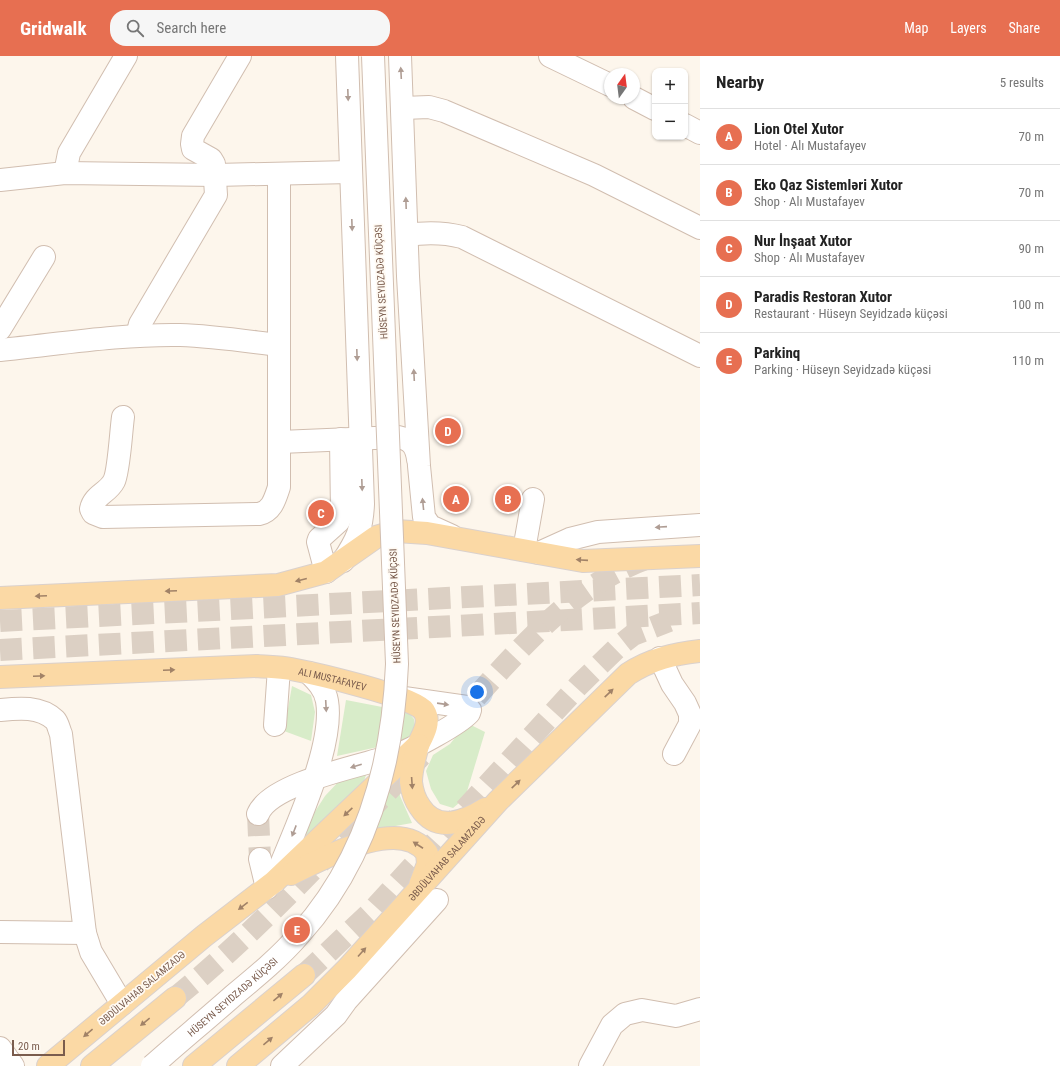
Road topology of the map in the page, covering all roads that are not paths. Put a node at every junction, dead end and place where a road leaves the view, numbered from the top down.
1 (126, 56) edge
2 (240, 56) edge
3 (347, 56) edge
4 (373, 56) edge
5 (400, 56) edge
6 (550, 56) edge
7 (604, 81) edge
8 (640, 101) edge
9 (652, 107) edge
10 (403, 108) junction
11 (688, 127) edge
12 (700, 133) edge
13 (350, 172) junction
14 (65, 174) junction
15 (279, 174) junction
16 (216, 175) junction
17 (0, 180) edge
18 (700, 228) edge
19 (407, 235) junction
20 (44, 257) dead end
21 (408, 276) junction
22 (354, 280) junction
23 (0, 329) edge
24 (137, 336) junction
25 (278, 345) junction
26 (0, 350) edge
27 (700, 356) edge
28 (123, 417) dead end
29 (351, 438) junction
30 (280, 442) junction
31 (419, 466) junction
32 (533, 499) dead end
33 (700, 525) edge
34 (470, 542) junction
35 (531, 552) junction
36 (700, 556) edge
37 (334, 567) junction
38 (0, 598) edge
39 (700, 651) edge
40 (660, 658) junction
41 (279, 668) junction
42 (309, 673) junction
43 (0, 677) edge
44 (404, 698) junction
45 (0, 710) edge
46 (275, 725) dead end
47 (418, 745) junction
48 (674, 754) dead end
49 (314, 779) junction
50 (498, 802) junction
51 (258, 814) tunnel mouth
52 (260, 859) tunnel mouth
53 (270, 885) junction
54 (417, 891) junction
55 (437, 900) dead end
56 (0, 932) edge
57 (85, 933) junction
58 (304, 976) tunnel mouth
59 (176, 998) tunnel mouth
60 (122, 1004) junction
61 (700, 1009) edge
62 (0, 1048) edge
63 (13, 1066) edge
64 (48, 1066) edge
65 (92, 1066) edge
66 (152, 1066) edge
67 (194, 1066) edge
68 (238, 1066) edge
69 (283, 1066) edge
70 (590, 1066) edge

1 - 14 street
2 - 16 street
3 -> 13 street
4 - 66 street, HÜSEYN SEYIDZADƏ KÜÇƏSI, bridge
10 -> 5 street
6 - 7 street
8 - 9 street
10 - 18 street
19 -> 10 street
11 - 12 street
13 - 15 street
13 -> 22 street
14 - 16 street
14 - 17 street
15 - 16 street
15 - 25 street
16 - 24 street
19 - 21 street
19 - 27 street
20 - 23 street
21 - 22 street
31 -> 21 street
22 -> 29 street
24 - 25 street
24 - 26 street
25 - 30 street
28 - 30 street
29 - 30 street
29 - 31 street
29 -> 37 street
29 - 37 street
34 -> 31 street
32 - 35 street
33 -> 35 street
34 - 35 main road
34 - 37 main road
36 -> 35 main road
37 -> 38 main road
39 - 40 main road, ƏBDÜLVAHAB SALAMZADƏ
40 - 48 street
50 -> 40 main road, ƏBDÜLVAHAB SALAMZADƏ
41 - 42 main road
43 -> 41 main road
41 - 46 street
42 - 44 main road
42 -> 49 street
44 - 47 main road
44 -> 47 street
45 - 57 street
47 -> 49 street
47 -> 50 main road
47 -> 53 main road
49 - 51 street
49 -> 53 street
50 - 54 main road, ƏBDÜLVAHAB SALAMZADƏ
52 - 53 street
54 -> 53 main road
53 -> 60 main road, ƏBDÜLVAHAB SALAMZADƏ
68 -> 54 main road, ƏBDÜLVAHAB SALAMZADƏ
55 - 69 street
56 - 57 street
57 - 60 street
67 -> 58 main road
59 -> 65 main road
60 -> 64 main road, ƏBDÜLVAHAB SALAMZADƏ
61 - 70 street
62 - 63 street

